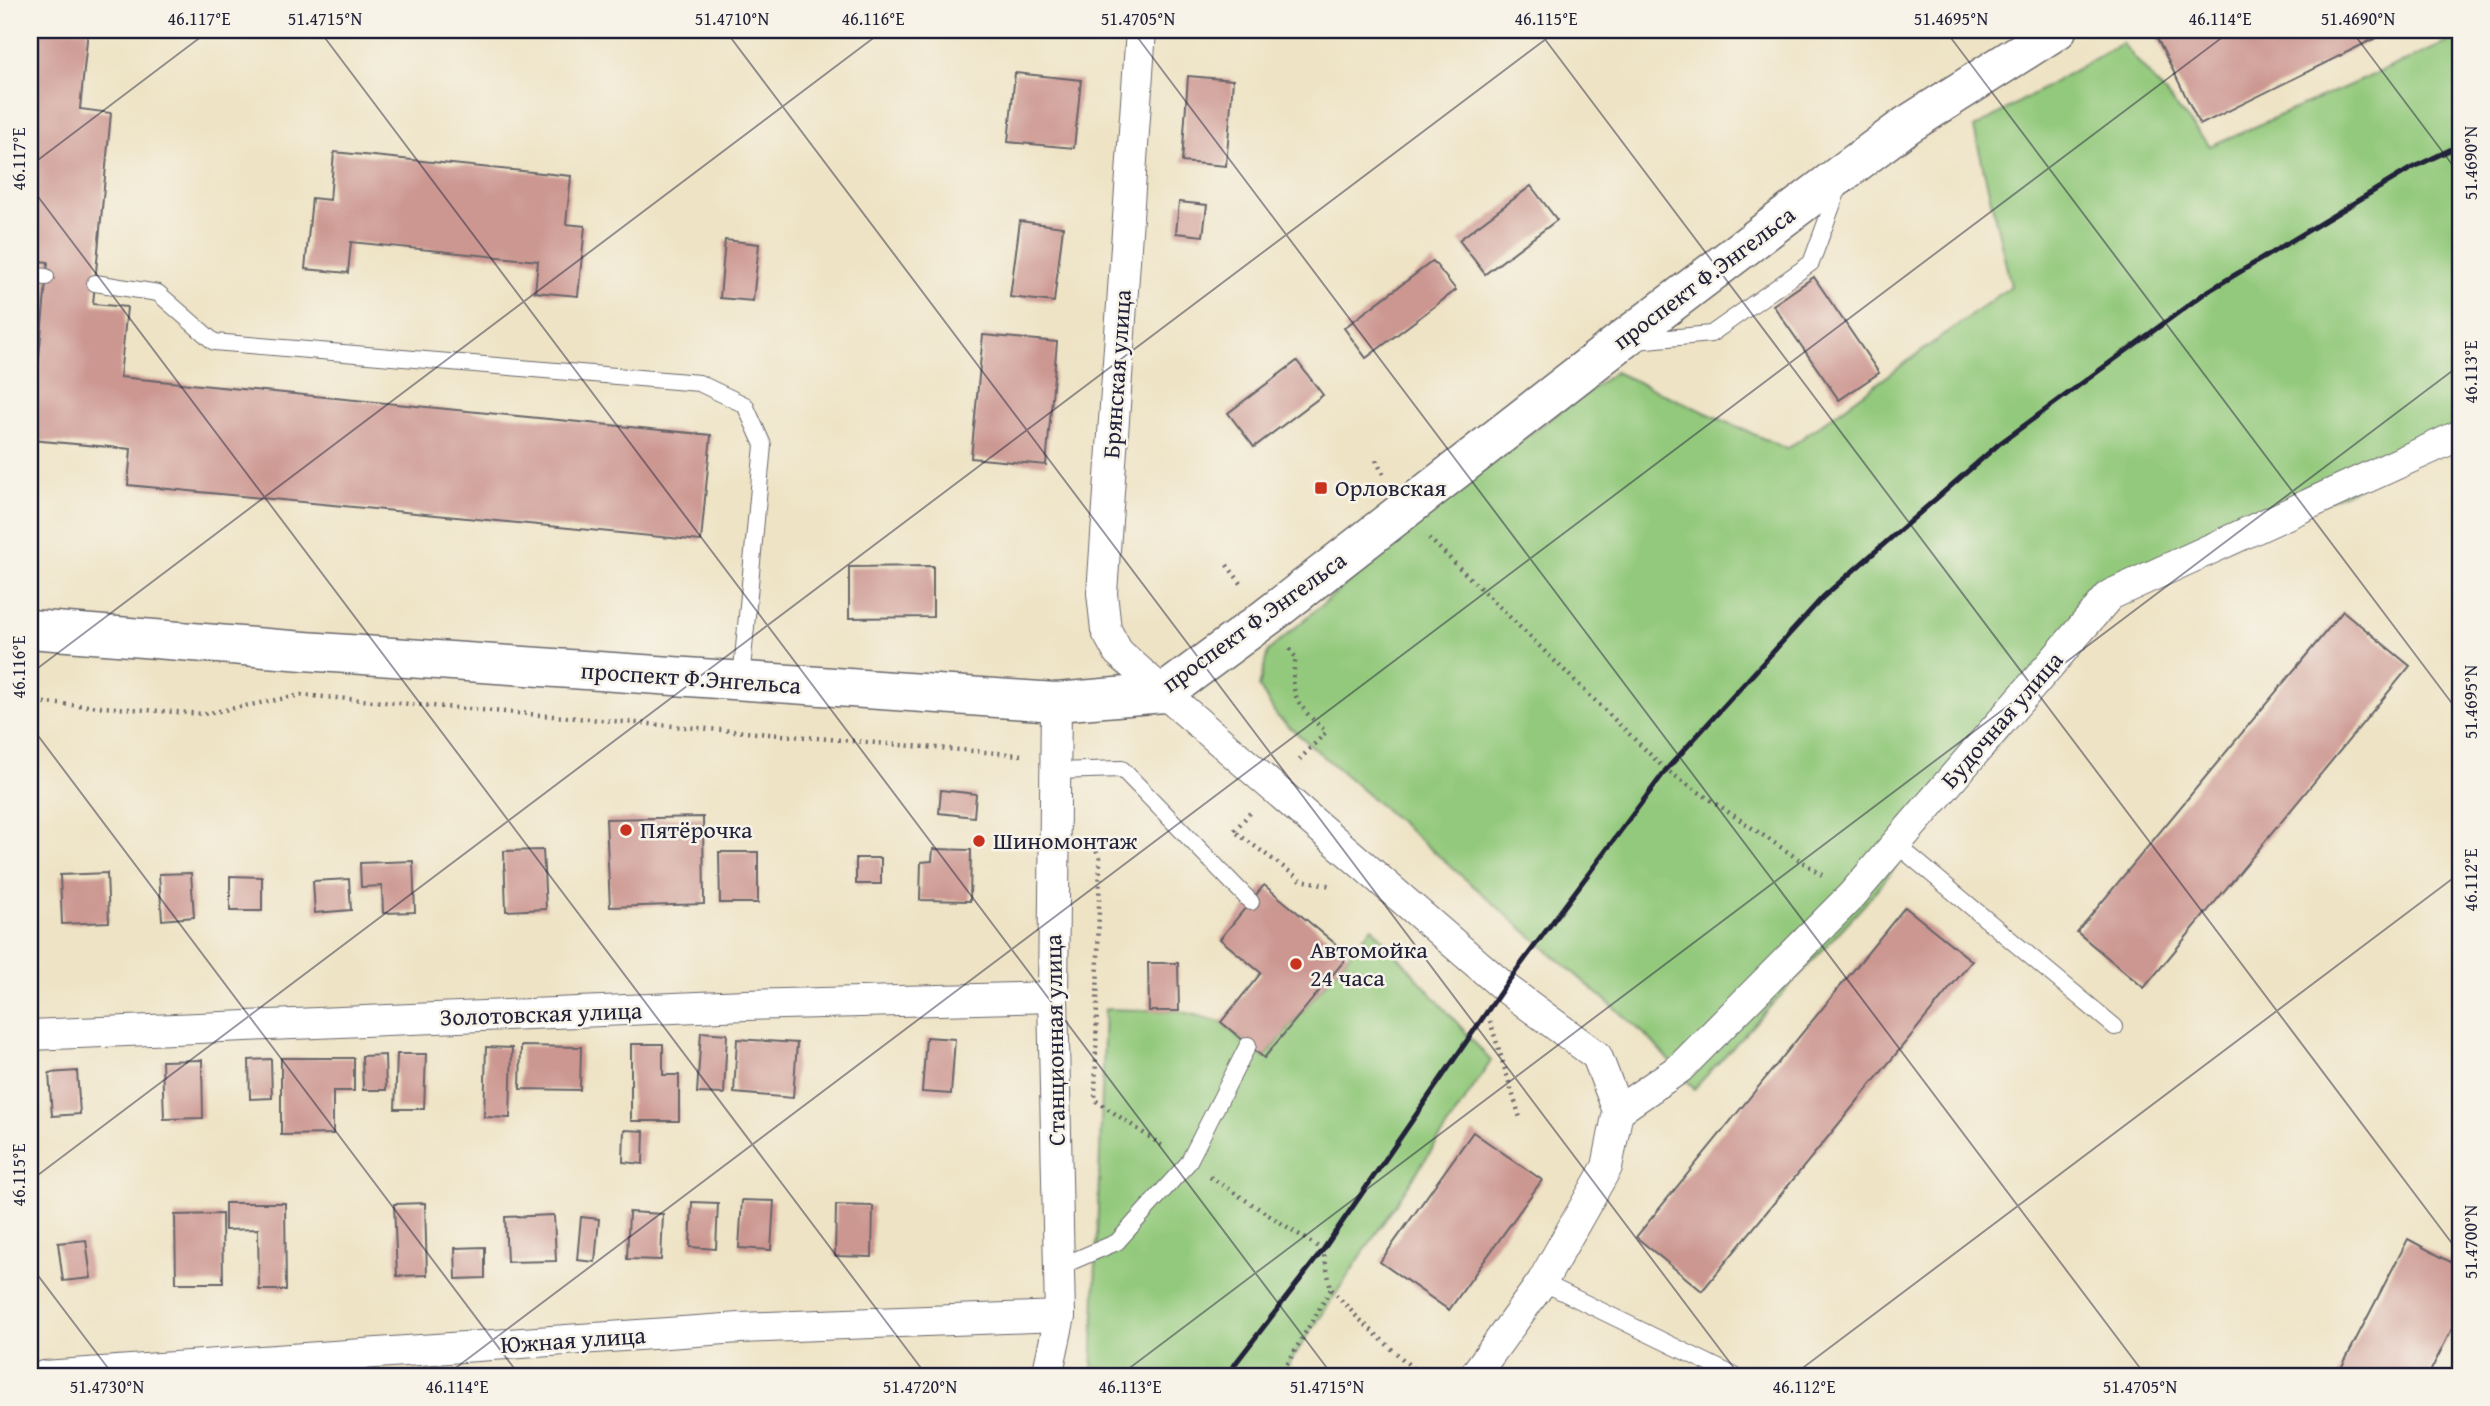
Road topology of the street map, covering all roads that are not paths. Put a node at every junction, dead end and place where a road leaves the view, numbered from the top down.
1 (1142, 30) edge
2 (2057, 30) edge
3 (1845, 171) junction
4 (95, 282) dead end
5 (1620, 342) junction
6 (2460, 435) edge
7 (30, 629) edge
8 (741, 680) junction
9 (1164, 694) junction
10 (1056, 702) junction
11 (1055, 771) junction
12 (1896, 844) junction
13 (1251, 902) dead end
14 (1053, 997) junction
15 (2115, 1027) dead end
16 (30, 1035) edge
17 (1248, 1045) dead end
18 (1618, 1111) junction
19 (1059, 1267) junction
20 (1542, 1282) junction
21 (1060, 1316) junction
22 (44, 1376) edge
23 (1047, 1376) edge
24 (1474, 1376) edge
25 (1735, 1376) edge

1 - 9 street, Брянская улица
2 - 3 street, проспект Ф.Энгельса
3 - 5 street, проспект Ф.Энгельса
3 - 5 lane
4 - 8 lane
5 - 9 street, проспект Ф.Энгельса
6 - 12 street, Будочная улица
7 - 8 street, проспект Ф.Энгельса
8 - 10 street, проспект Ф.Энгельса
9 - 10 street, проспект Ф.Энгельса
9 - 18 street, Брянская улица
10 - 11 street, Станционная улица
11 - 13 lane
11 - 14 street, Станционная улица
12 - 15 lane
12 - 18 street, Будочная улица
14 - 16 street, Золотовская улица
14 - 19 street, Станционная улица
17 - 19 lane
18 - 20 street
19 - 21 street, Станционная улица
20 - 24 street
20 - 25 lane
21 - 22 street, Южная улица
21 - 23 street, Станционная улица

